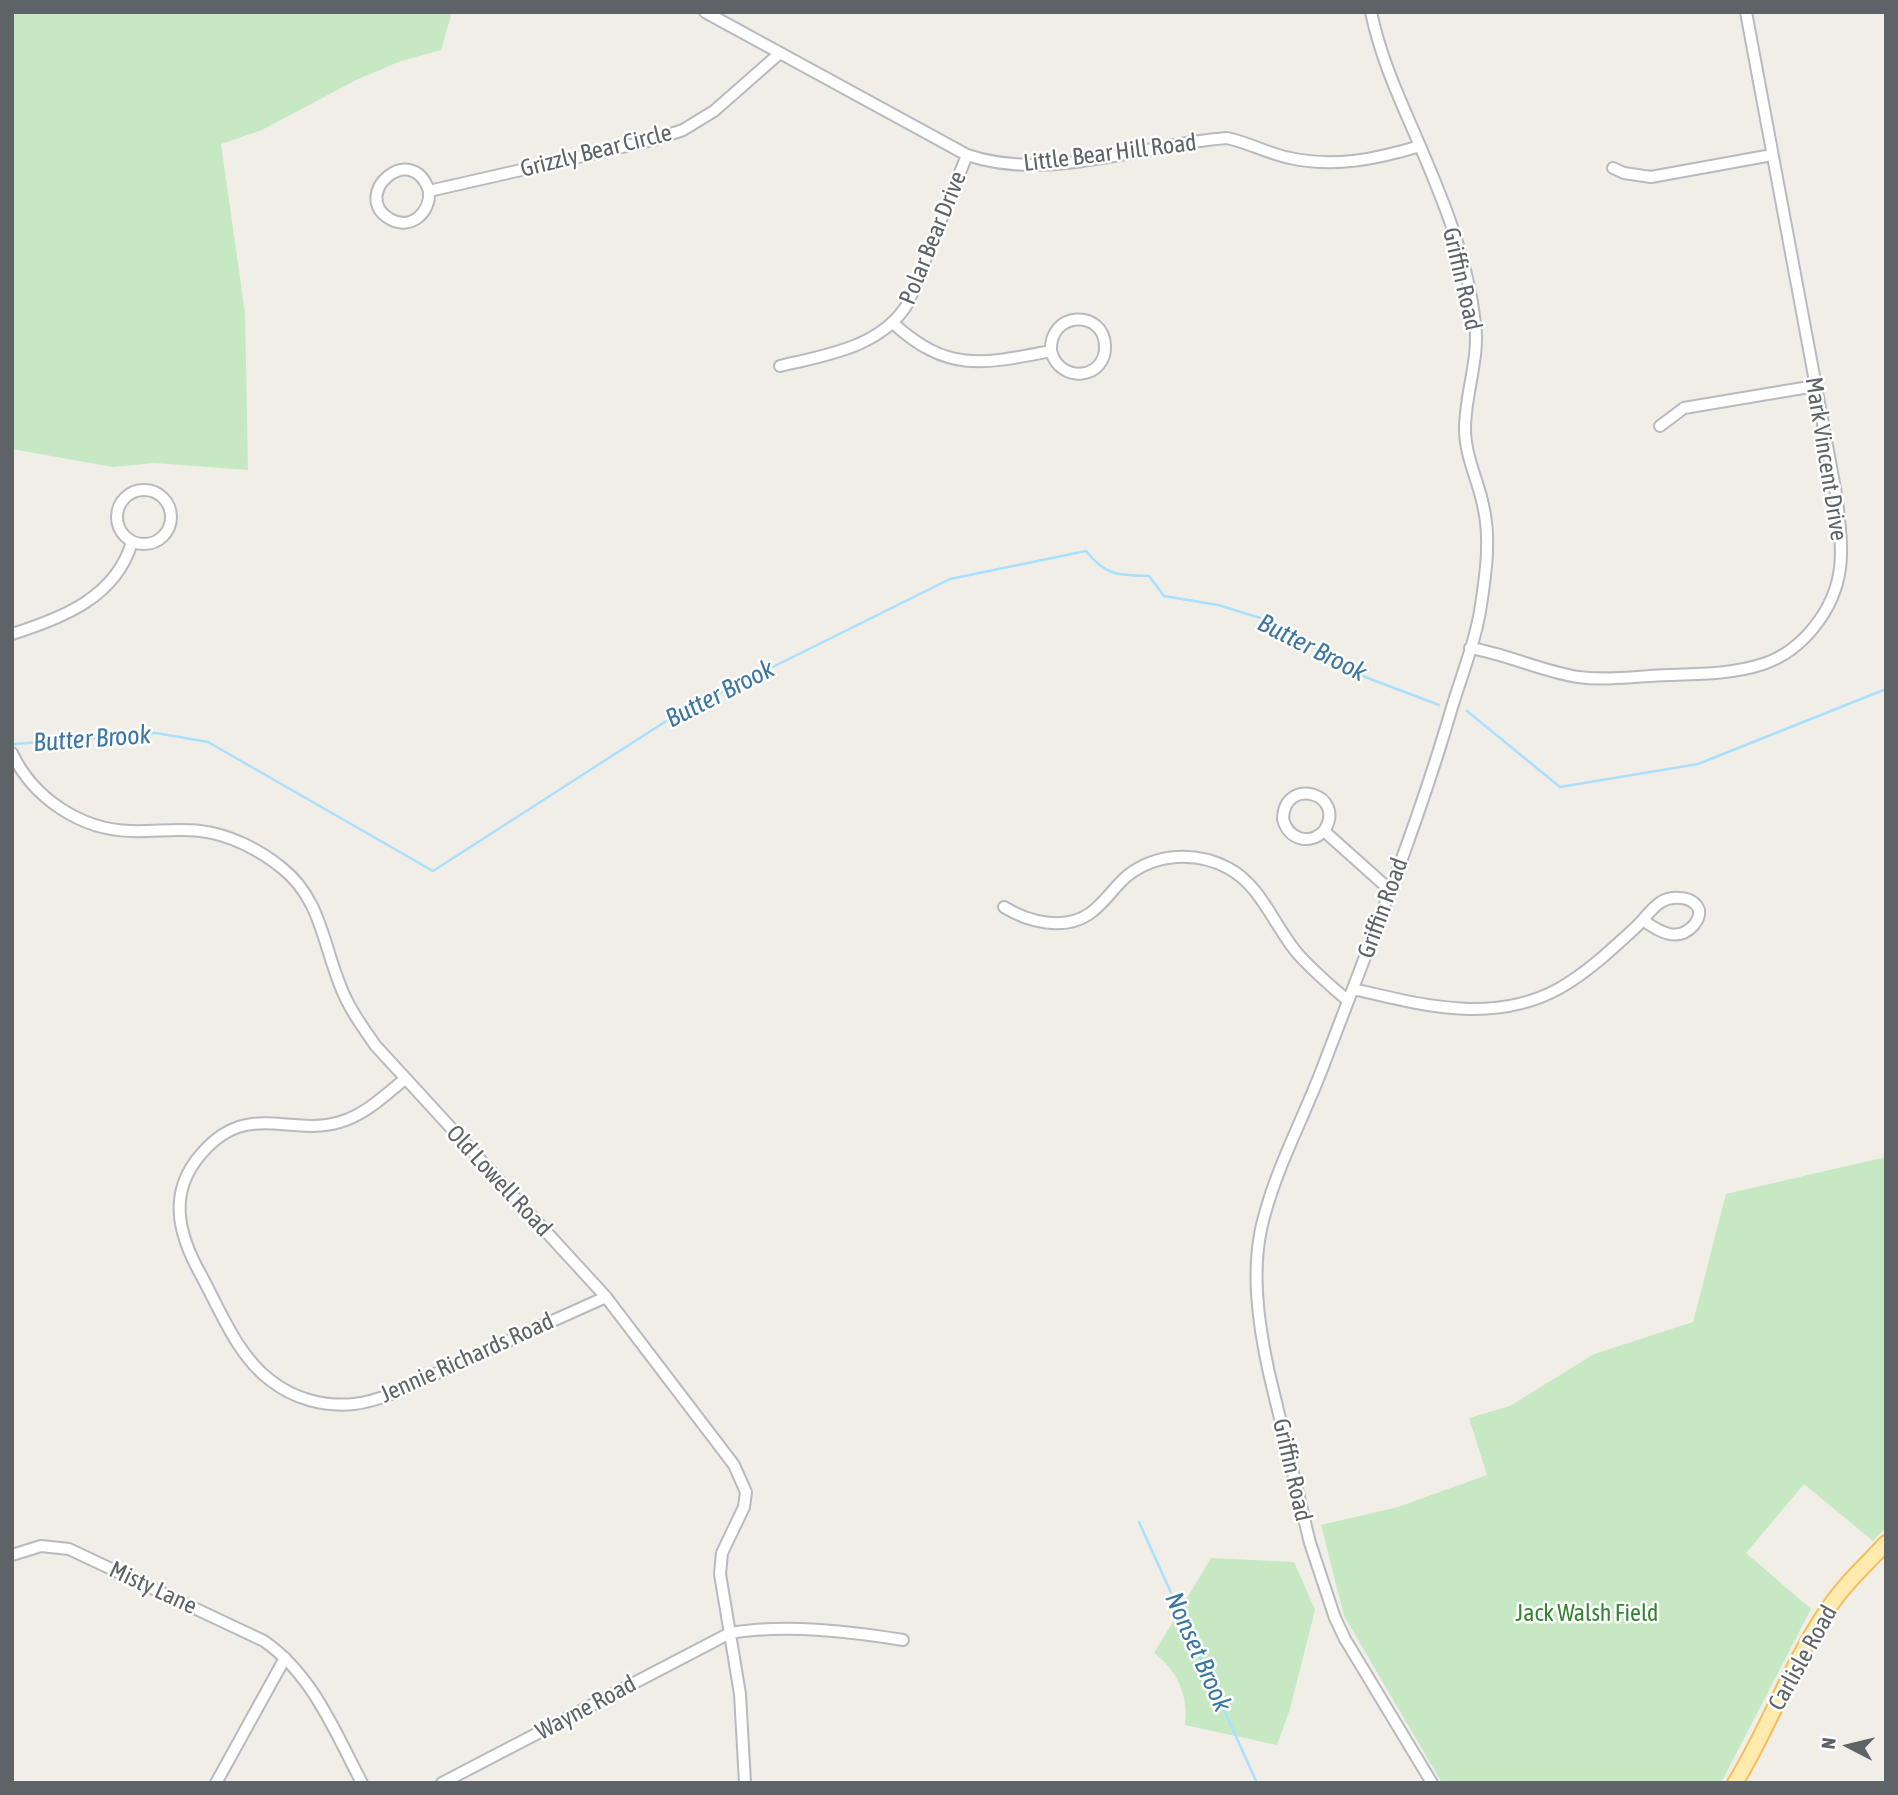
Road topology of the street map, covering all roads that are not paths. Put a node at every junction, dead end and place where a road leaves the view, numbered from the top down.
1 (705, 12) edge
2 (1371, 12) edge
3 (1746, 12) edge
4 (780, 53) junction
5 (1420, 146) junction
6 (967, 155) junction
7 (1772, 155) junction
8 (1613, 168) dead end
9 (429, 191) junction
10 (894, 324) junction
11 (1051, 351) junction
12 (780, 366) dead end
13 (1815, 386) junction
14 (1660, 426) dead end
15 (132, 542) junction
16 (12, 634) edge
17 (1469, 648) junction
18 (12, 753) edge
19 (16, 769) edge
20 (1324, 831) junction
21 (1390, 890) junction
22 (1004, 907) dead end
23 (1643, 920) junction
24 (1353, 989) junction
25 (1348, 1001) junction
26 (405, 1079) junction
27 (606, 1297) junction
28 (1886, 1543) edge
29 (12, 1555) edge
30 (730, 1633) junction
31 (903, 1640) dead end
32 (285, 1658) junction
33 (216, 1783) edge
34 (362, 1783) edge
35 (442, 1783) edge
36 (745, 1783) edge
37 (1432, 1783) edge
38 (1735, 1783) edge

1 - 4 street, Little Bear Hill Road
2 - 5 street, Griffin Road
3 - 7 street, Mark Vincent Drive
4 - 6 street, Little Bear Hill Road
4 - 9 street, Grizzly Bear Circle
5 - 6 street, Little Bear Hill Road
5 - 17 street, Griffin Road
6 - 10 street, Polar Bear Drive
7 - 8 street
7 - 13 street, Mark Vincent Drive
9 - 9 street
10 - 11 street
10 - 12 street, Polar Bear Drive
11 - 11 street
13 - 14 street
13 - 17 street, Mark Vincent Drive
15 - 15 street
15 - 16 street
17 - 21 street, Griffin Road
18 - 19 street, Old Lowell Road
19 - 26 street, Old Lowell Road
20 - 20 street
20 - 21 street
21 - 24 street, Griffin Road
22 - 25 street
23 - 23 street
23 - 24 street
24 - 25 street, Griffin Road
25 - 37 street, Griffin Road
26 - 27 street, Old Lowell Road
26 - 27 street, Jennie Richards Road
27 - 30 street, Old Lowell Road
28 - 38 main road, Carlisle Road
29 - 32 street, Misty Lane
30 - 31 street, Wayne Road
30 - 35 street, Wayne Road
30 - 36 street, Old Lowell Road
32 - 33 street
32 - 34 street, Misty Lane

